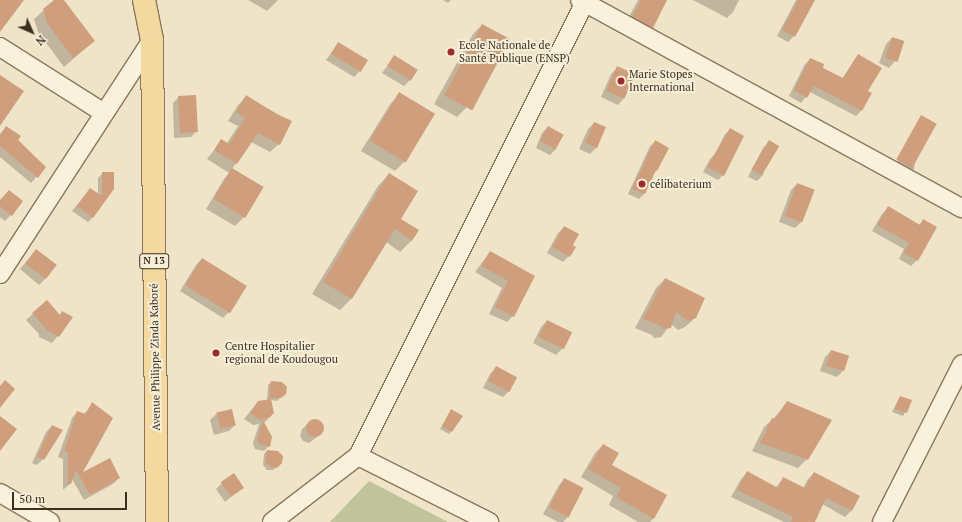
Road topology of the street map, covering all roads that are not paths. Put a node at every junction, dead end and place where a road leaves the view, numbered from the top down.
1 (144, 0) edge
2 (584, 1) edge
3 (152, 40) junction
4 (0, 48) edge
5 (104, 113) junction
6 (962, 208) edge
7 (0, 274) edge
8 (962, 364) edge
9 (358, 456) junction
10 (0, 493) edge
11 (50, 522) edge
12 (157, 522) edge
13 (272, 522) edge
14 (489, 522) edge
15 (882, 522) edge

1 - 3 main road, Avenue Philippe Zinda Kaboré / N 13
2 - 6 street
2 - 9 street
3 - 5 street
3 - 12 main road, Avenue Philippe Zinda Kaboré / N 13
4 - 5 street
5 - 7 street
8 - 15 street
9 - 13 street
9 - 14 street
10 - 11 street

